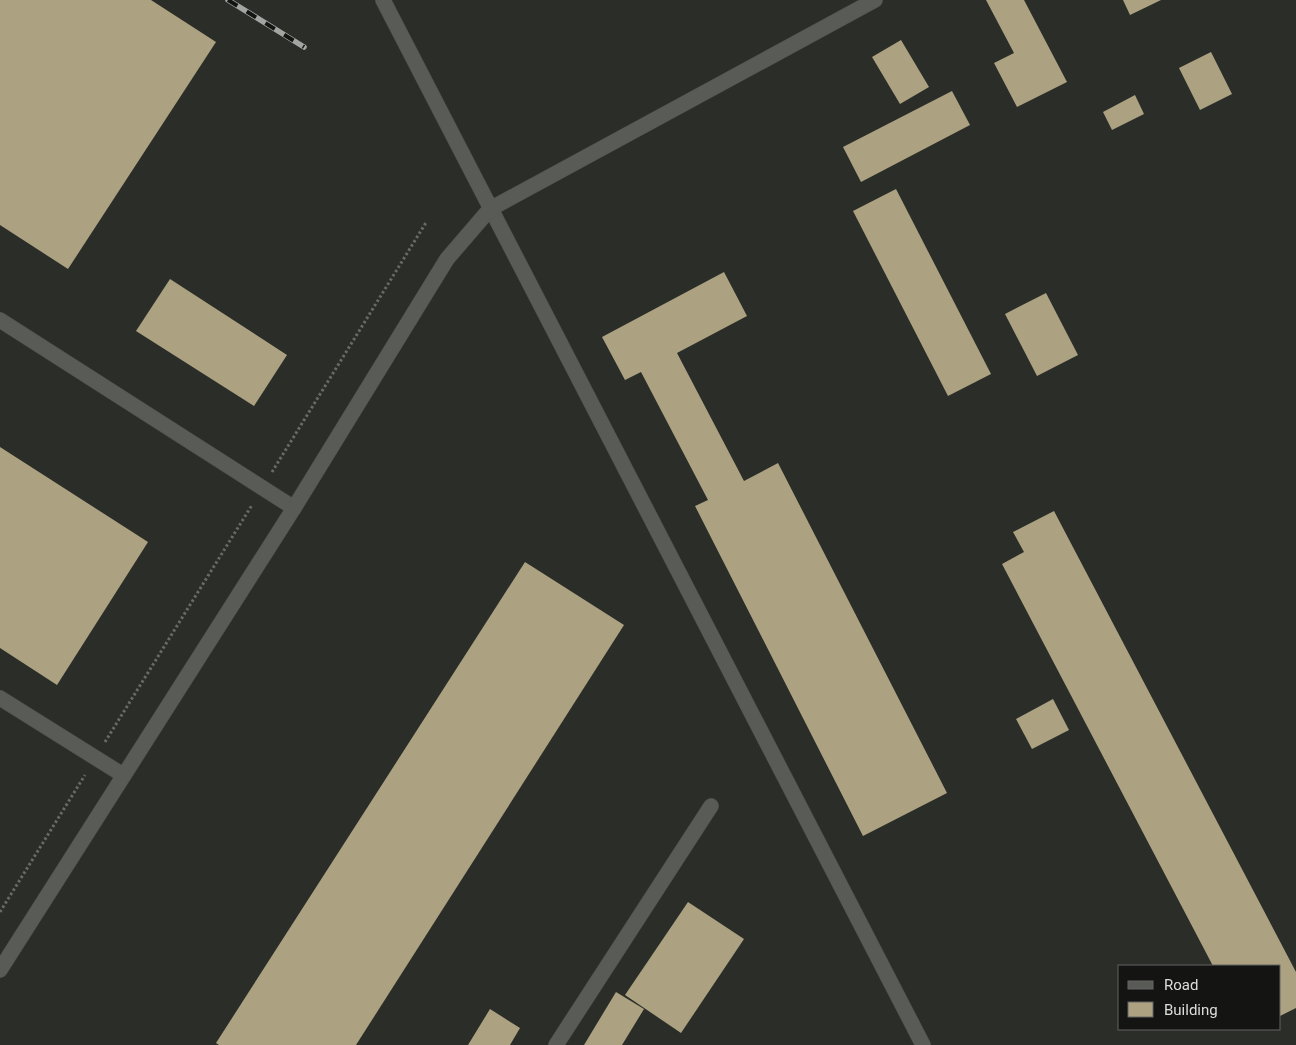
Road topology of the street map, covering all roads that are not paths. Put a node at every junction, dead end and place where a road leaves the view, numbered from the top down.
1 (383, 0) edge
2 (875, 0) edge
3 (490, 209) junction
4 (0, 320) edge
5 (294, 508) junction
6 (0, 698) edge
7 (123, 775) junction
8 (711, 806) dead end
9 (0, 970) edge
10 (556, 1045) edge
11 (922, 1045) edge

1 - 3 street
2 - 3 street
3 - 5 street
3 - 11 street
4 - 5 street
5 - 7 street
6 - 7 street
7 - 9 street
8 - 10 street

